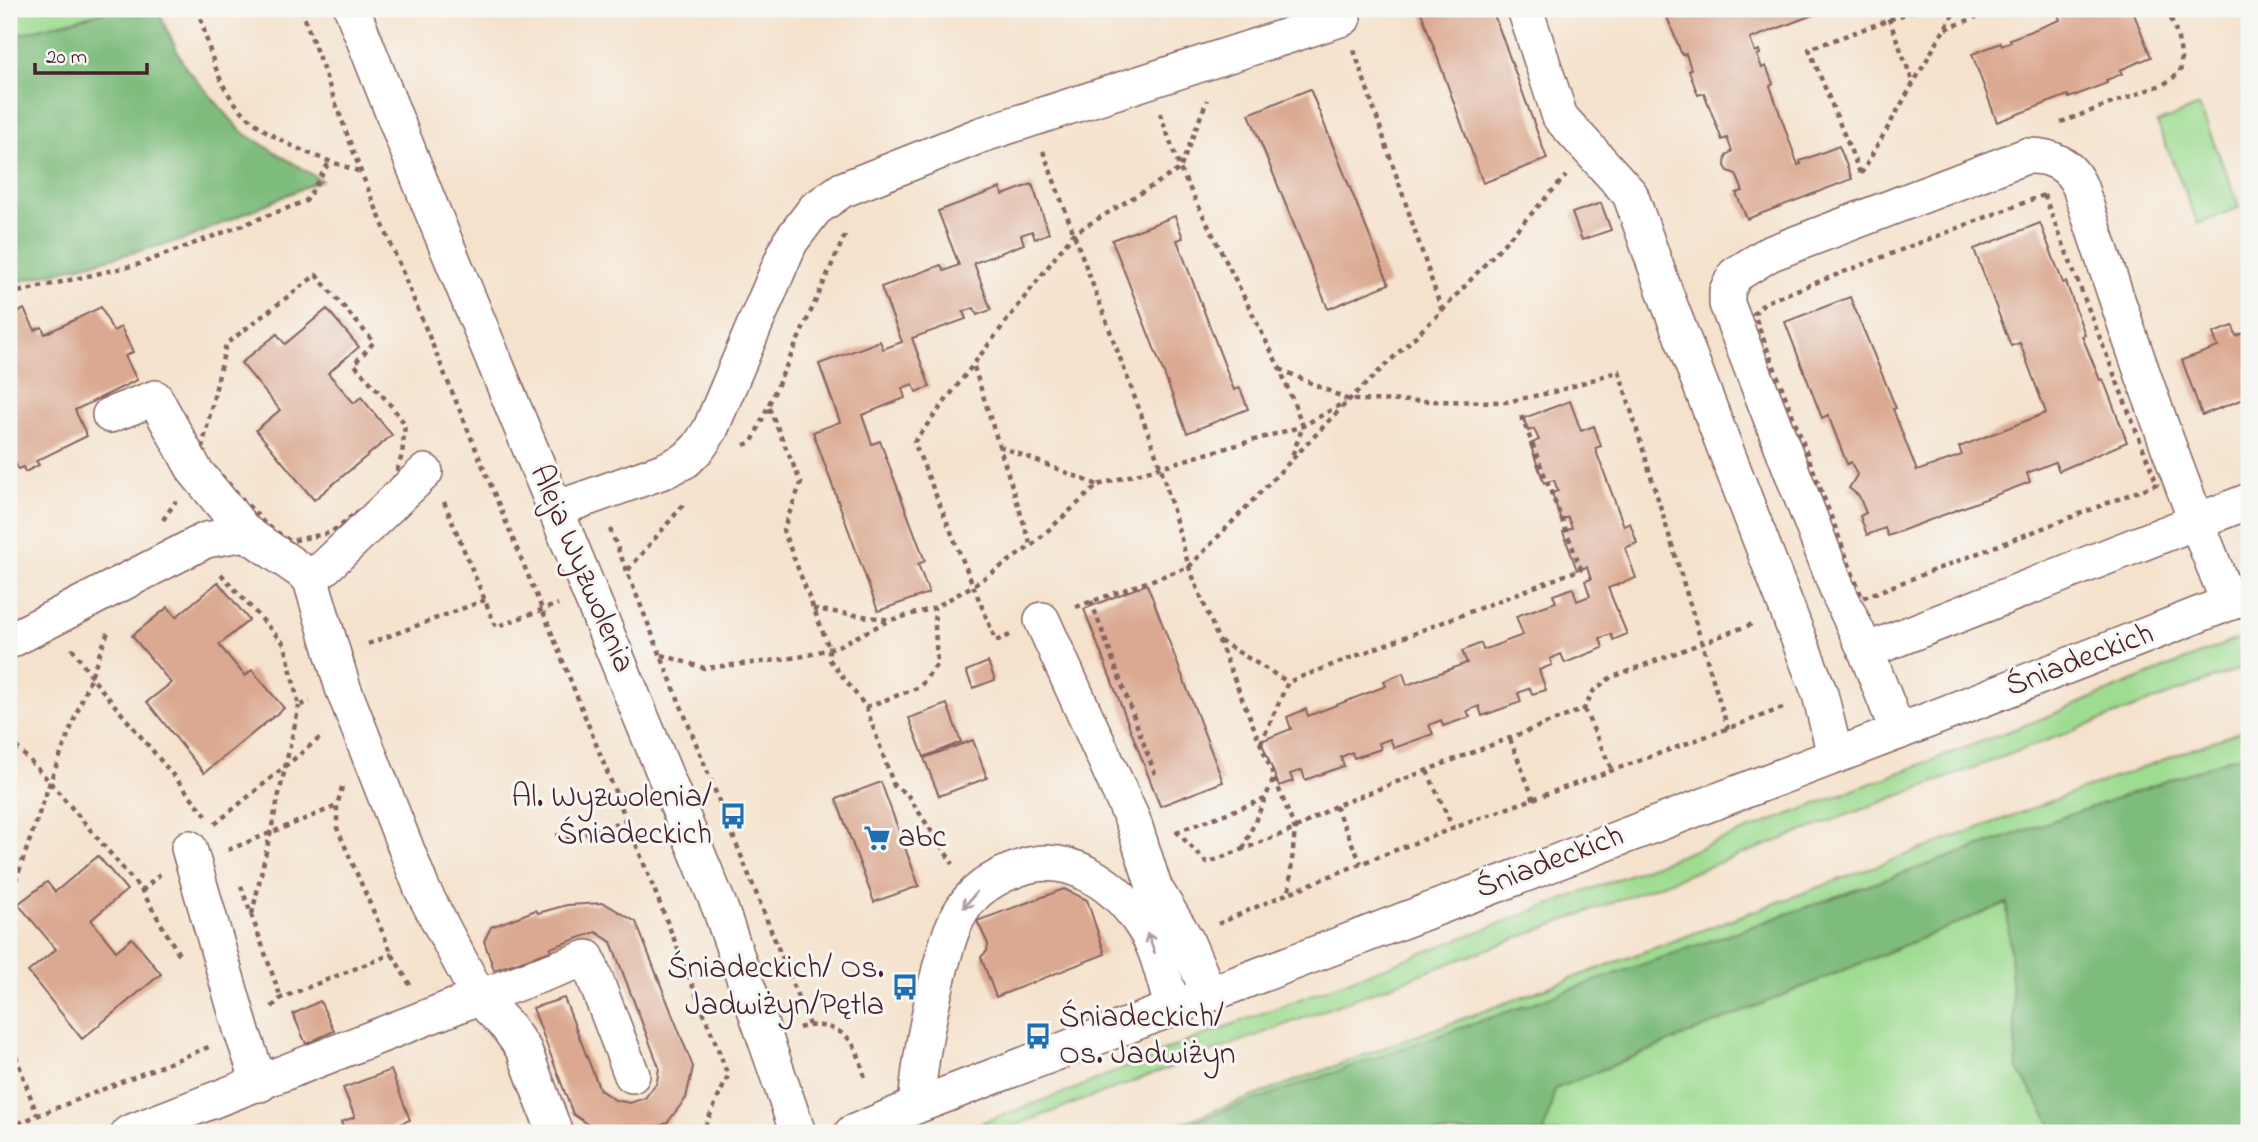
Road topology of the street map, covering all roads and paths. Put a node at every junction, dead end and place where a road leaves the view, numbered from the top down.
1 (198, 9) edge
2 (301, 9) edge
3 (352, 9) edge
4 (1525, 9) edge
5 (1885, 9) edge
6 (1919, 9) edge
7 (1956, 9) edge
8 (1997, 9) edge
9 (1343, 18) joint
10 (1889, 20) junction
11 (1944, 30) junction
12 (1223, 57) junction
13 (1149, 81) junction
14 (1913, 83) junction
15 (1041, 144) dead end
16 (1588, 149) junction
17 (330, 161) junction
18 (1180, 169) junction
19 (361, 172) junction
20 (1860, 173) junction
21 (1873, 213) junction
22 (850, 225) dead end
23 (1073, 234) junction
24 (9, 294) edge
25 (1442, 311) junction
26 (974, 367) junction
27 (1280, 369) junction
28 (1349, 400) junction
29 (769, 407) junction
30 (110, 415) dead end
31 (1521, 415) dead end
32 (1303, 426) junction
33 (999, 446) junction
34 (733, 449) dead end
35 (201, 453) joint
36 (1291, 460) junction
37 (1161, 468) junction
38 (417, 480) joint
39 (1098, 485) junction
40 (691, 495) dead end
41 (593, 496) junction
42 (2249, 501) edge
43 (555, 509) junction
44 (2196, 522) junction
45 (246, 533) junction
46 (1031, 546) junction
47 (1189, 567) junction
48 (628, 570) junction
49 (219, 573) dead end
50 (310, 577) junction
51 (974, 585) junction
52 (1851, 597) junction
53 (2239, 599) edge
54 (485, 600) junction
55 (1091, 601) junction
56 (934, 608) junction
57 (813, 609) junction
58 (1787, 611) junction
59 (891, 620) junction
60 (1042, 620) junction
61 (496, 627) dead end
62 (109, 630) dead end
63 (82, 640) dead end
64 (1219, 640) junction
65 (9, 641) edge
66 (1701, 643) junction
67 (357, 648) dead end
68 (829, 648) junction
69 (1866, 651) junction
70 (61, 653) dead end
71 (662, 655) junction
72 (1287, 682) junction
73 (1819, 694) junction
74 (316, 698) dead end
75 (299, 706) junction
76 (866, 707) junction
77 (1584, 709) junction
78 (1728, 729) junction
79 (1898, 732) junction
80 (9, 739) edge
81 (1510, 739) junction
82 (330, 743) dead end
83 (1261, 744) junction
84 (1835, 755) junction
85 (287, 763) junction
86 (1427, 771) junction
87 (1612, 771) junction
88 (343, 775) dead end
89 (1275, 778) junction
90 (1157, 780) dead end
91 (50, 782) junction
92 (1265, 799) junction
93 (1534, 800) junction
94 (337, 806) junction
95 (1335, 806) junction
96 (1172, 819) dead end
97 (626, 820) junction
98 (1453, 828) junction
99 (1295, 829) junction
100 (1176, 832) junction
101 (270, 834) junction
102 (556, 835) dead end
103 (189, 848) junction
104 (228, 850) dead end
105 (1242, 850) junction
106 (1361, 863) junction
107 (142, 891) junction
108 (1289, 892) junction
109 (973, 894) junction
110 (9, 900) edge
111 (252, 915) dead end
112 (1185, 939) junction
113 (392, 954) junction
114 (183, 962) dead end
115 (410, 986) dead end
116 (1209, 994) junction
117 (479, 997) junction
118 (1173, 1008) junction
119 (809, 1025) junction
120 (241, 1029) junction
121 (797, 1029) dead end
122 (9, 1037) edge
123 (632, 1075) dead end
124 (865, 1077) dead end
125 (260, 1084) junction
126 (916, 1106) junction
127 (37, 1115) junction
128 (9, 1126) edge
129 (129, 1133) edge
130 (555, 1133) edge
131 (702, 1133) edge
132 (798, 1133) edge
133 (852, 1133) edge

1 - 17 path
2 - 19 path
3 - 43 street, Aleja Wyzwolenia
4 - 16 street
5 - 10 path
6 - 10 path
7 - 11 path
8 - 11 path
9 - 12 street
9 - 25 path
10 - 14 path
10 - 20 path
11 - 14 path
12 - 13 street
12 - 18 path
13 - 18 path
13 - 41 street
14 - 20 path
15 - 23 path
16 - 25 path
16 - 58 street
17 - 19 path
17 - 24 path
18 - 23 path
18 - 27 path
19 - 97 path
20 - 21 path
21 - 44 street
21 - 52 street
22 - 29 path
23 - 26 path
23 - 37 path
25 - 28 path
26 - 33 path
26 - 51 path
27 - 28 path
27 - 32 path
28 - 32 path
28 - 36 path
28 - 66 path
29 - 34 path
29 - 57 path
30 - 45 street
31 - 72 path
32 - 36 path
32 - 37 path
33 - 39 path
33 - 46 path
35 - 35 path
36 - 47 path
37 - 39 path
37 - 47 path
38 - 50 street
38 - 54 path
39 - 46 path
40 - 48 path
41 - 43 street
41 - 48 path
42 - 44 street
43 - 132 street, Aleja Wyzwolenia
44 - 53 street
44 - 69 street
45 - 50 street
45 - 65 street
46 - 51 path
47 - 55 path
47 - 64 path
48 - 71 path
49 - 75 path
50 - 117 street
51 - 56 path
51 - 60 path
52 - 52 path
52 - 69 street
53 - 79 street, Śniadeckich
54 - 61 path
54 - 67 path
55 - 60 path
55 - 90 path
56 - 59 path
56 - 76 path
57 - 59 path
57 - 68 path
58 - 66 path
58 - 73 street
59 - 68 path
60 - 112 street
62 - 91 path
63 - 70 path
64 - 72 path
64 - 83 path
66 - 77 path
66 - 78 path
68 - 71 path
68 - 76 path
69 - 79 street
71 - 119 path
72 - 83 path
73 - 78 path
73 - 84 street
74 - 75 path
75 - 85 path
76 - 109 path
77 - 81 path
77 - 87 path
78 - 87 path
79 - 84 street, Śniadeckich
80 - 91 path
81 - 86 path
81 - 93 path
82 - 85 path
83 - 89 path
84 - 116 street, Śniadeckich
85 - 101 path
85 - 103 path
86 - 95 path
86 - 98 path
87 - 93 path
88 - 94 path
89 - 92 path
89 - 99 path
91 - 107 path
91 - 110 path
92 - 100 path
92 - 105 path
93 - 98 path
94 - 101 path
94 - 113 path
95 - 99 path
95 - 106 path
96 - 100 path
97 - 102 path
97 - 131 path
98 - 106 path
99 - 105 path
99 - 108 path
100 - 105 path
101 - 104 path
101 - 111 path
103 - 107 path
103 - 120 street
106 - 108 path
107 - 114 path
108 - 112 path
118 -> 109 street
109 -> 126 street
112 - 116 street
113 - 115 path
113 - 120 path
116 - 118 street, Śniadeckich
117 - 123 street
117 - 125 street
117 - 130 street
118 - 126 street, Śniadeckich
119 - 121 path
119 - 124 path
120 - 125 street
120 - 127 path
122 - 127 path
125 - 129 street
126 - 133 street, Śniadeckich
127 - 128 path

